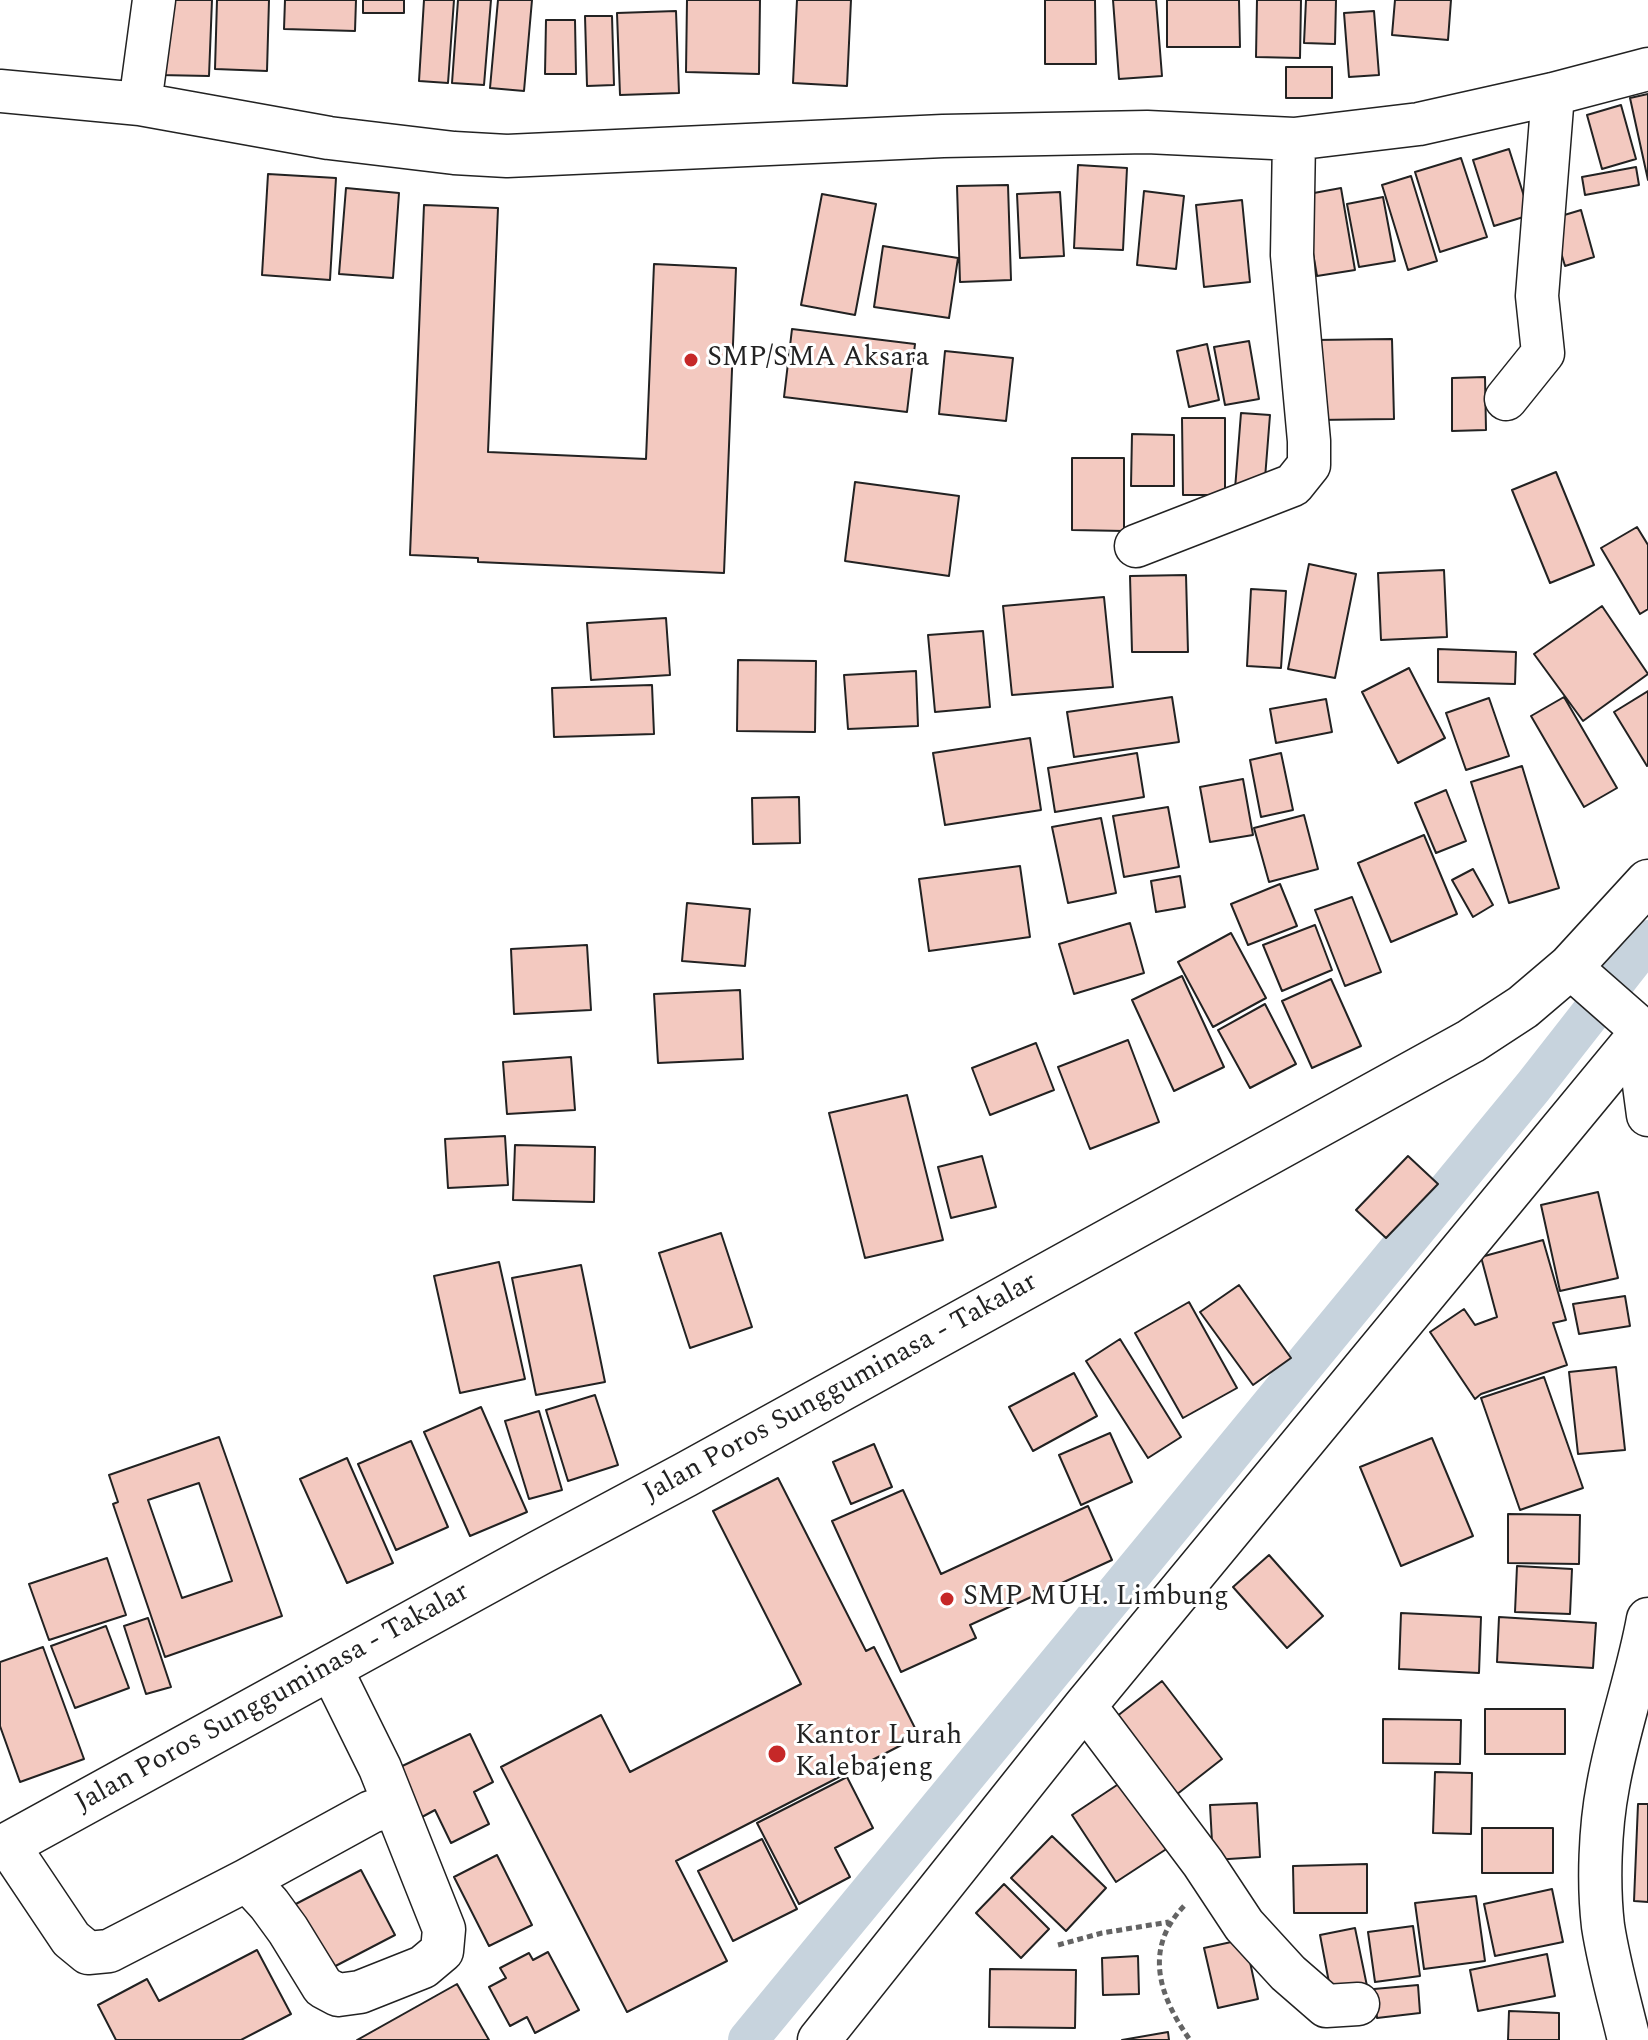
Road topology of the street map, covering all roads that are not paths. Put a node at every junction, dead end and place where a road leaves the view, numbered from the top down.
1 (154, 0) edge
2 (1648, 69) edge
3 (0, 91) edge
4 (1553, 94) junction
5 (140, 104) junction
6 (1294, 139) junction
7 (1506, 399) dead end
8 (1136, 546) dead end
9 (1648, 882) edge
10 (1570, 967) junction
11 (1637, 1030) junction
12 (1648, 1115) edge
13 (1648, 1619) edge
14 (331, 1669) junction
15 (1085, 1706) junction
16 (394, 1805) junction
17 (4, 1847) edge
18 (247, 1880) junction
19 (1358, 2004) dead end
20 (819, 2040) edge
21 (1629, 2040) edge

1 - 5 street
2 - 4 street
3 - 5 street
4 - 6 street
4 - 7 street
5 - 6 street
6 - 8 street
9 - 10 highway, Jalan Poros Sungguminasa - Takalar
10 - 11 street
10 - 14 highway, Jalan Poros Sungguminasa - Takalar
11 - 12 street
11 - 15 street
13 - 21 street
14 - 16 street
14 - 17 highway, Jalan Poros Sungguminasa - Takalar
15 - 19 street
15 - 20 street
16 - 18 street
16 - 18 street
17 - 18 street

